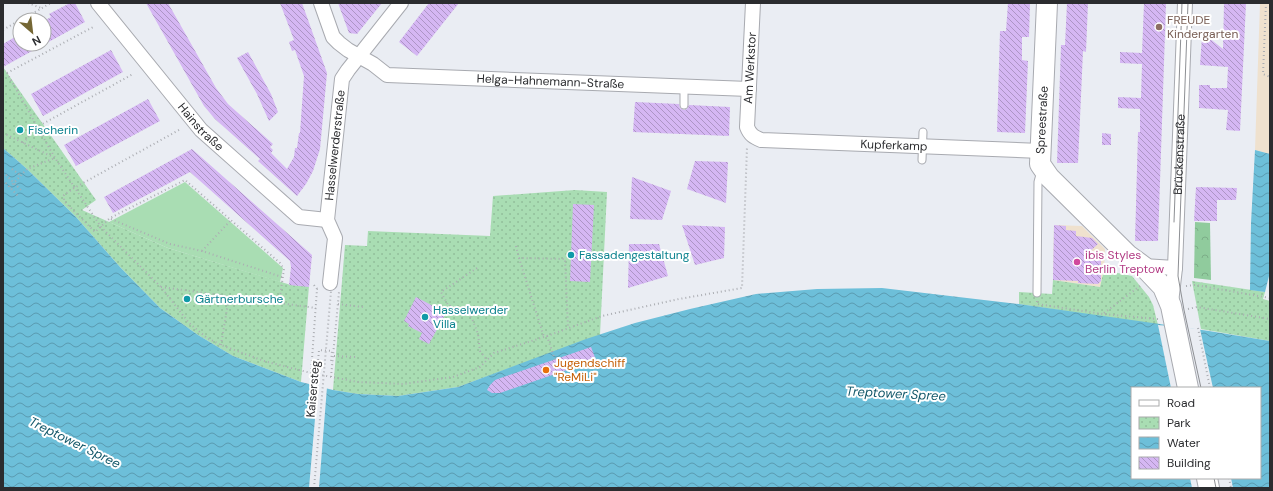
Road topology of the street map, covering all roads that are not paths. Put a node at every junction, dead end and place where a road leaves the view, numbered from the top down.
1 (98, 3) edge
2 (321, 3) edge
3 (401, 3) edge
4 (753, 3) edge
5 (1047, 3) edge
6 (1185, 3) edge
7 (359, 56) junction
8 (684, 86) junction
9 (749, 89) junction
10 (684, 104) dead end
11 (923, 132) dead end
12 (750, 133) joint
13 (922, 146) junction
14 (1041, 150) junction
15 (922, 160) dead end
16 (1043, 170) junction
17 (327, 220) junction
18 (1175, 268) junction
19 (1143, 275) junction
20 (330, 287) road end
21 (1037, 294) road end
22 (1172, 296) junction
23 (1188, 387) edge

1 - 17 street, Hainstraße
2 - 7 street, Helga-Hahnemann-Straße
3 - 7 street, Hasselwerderstraße
4 - 9 street, Am Werkstor
5 - 14 main road, Spreestraße
6 - 18 street, Brückenstraße
7 - 8 street, Helga-Hahnemann-Straße
7 - 17 street, Hasselwerderstraße
8 - 9 street, Helga-Hahnemann-Straße
8 - 10 lane
9 - 12 street, Am Werkstor
11 - 13 lane
12 - 13 street, Kupferkamp
13 - 14 street, Kupferkamp
13 - 15 lane
14 - 16 main road, Spreestraße
16 - 19 main road, Spreestraße
16 - 21 lane
17 - 20 street, Hasselwerderstraße
18 - 19 street
18 - 22 street, Brückenstraße
19 - 22 main road, Spreestraße
22 - 23 main road, Spreestraße

